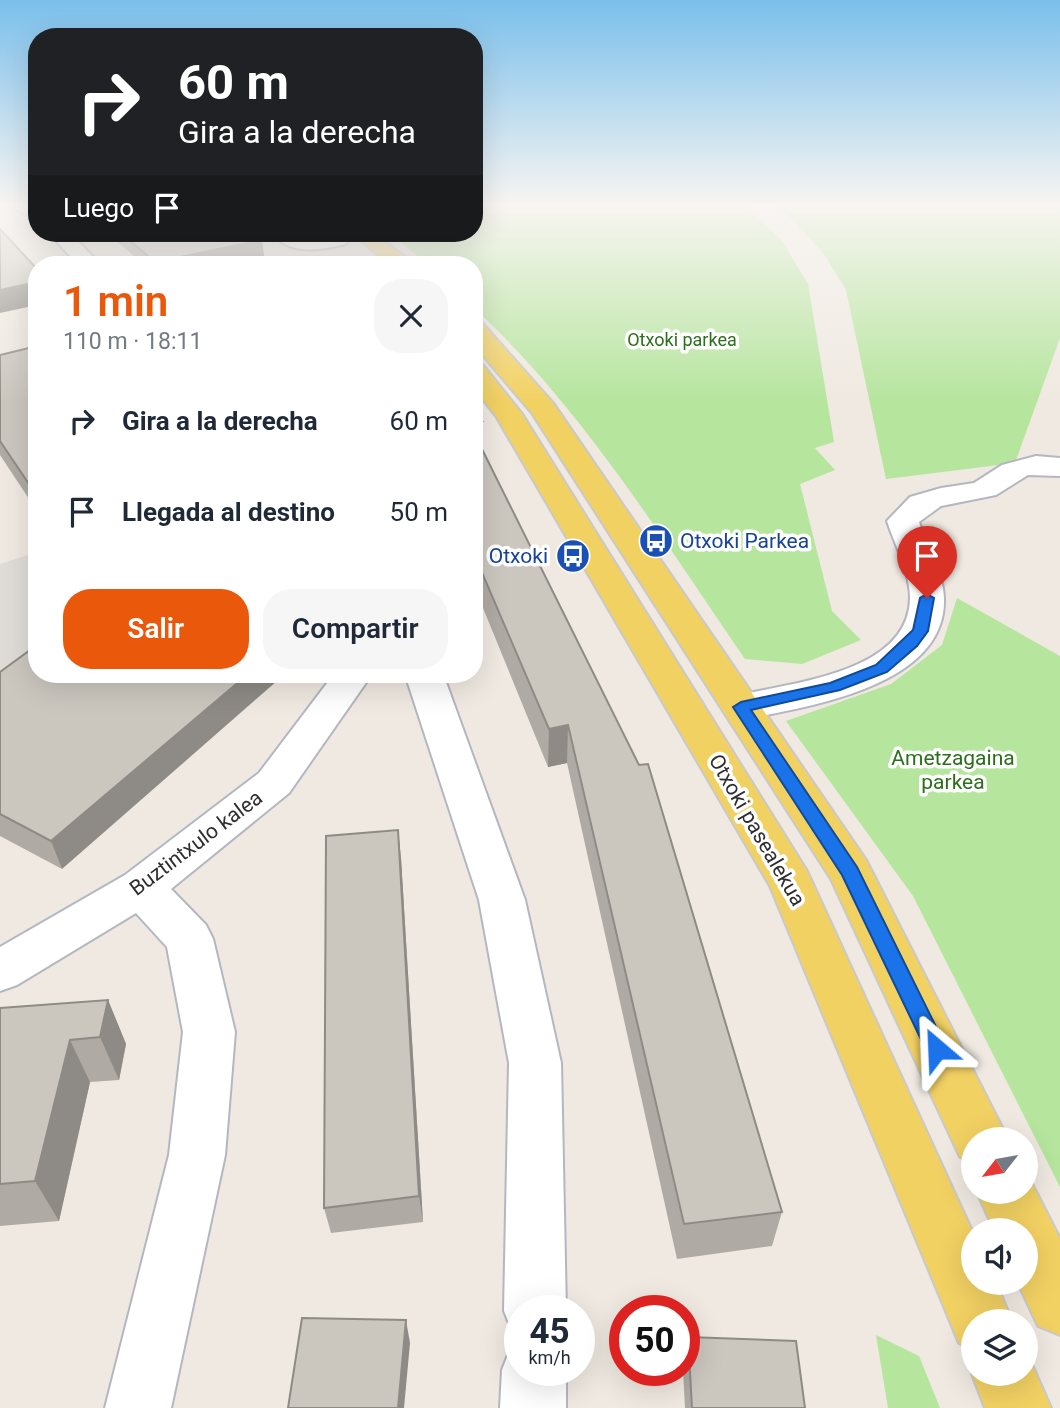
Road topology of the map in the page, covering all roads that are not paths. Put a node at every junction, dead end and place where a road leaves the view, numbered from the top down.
1 (483, 339) edge
2 (483, 382) edge
3 (1060, 467) edge
4 (346, 683) edge
5 (427, 683) edge
6 (741, 707) junction
7 (141, 888) junction
8 (0, 971) edge
9 (974, 1127) edge
10 (1038, 1258) edge
11 (535, 1295) edge
12 (1060, 1304) edge
13 (976, 1309) edge
14 (534, 1386) edge
15 (1009, 1386) edge
16 (138, 1408) edge
17 (533, 1408) edge
18 (1018, 1408) edge

1 - 6 main road
2 - 13 main road, Otxoki pasealekua
3 - 6 street
4 - 7 street, Buztintxulo kalea
5 - 11 street
6 - 9 main road
7 - 8 street, Buztintxulo kalea
7 - 16 street
10 - 12 main road
14 - 17 street
15 - 18 main road

